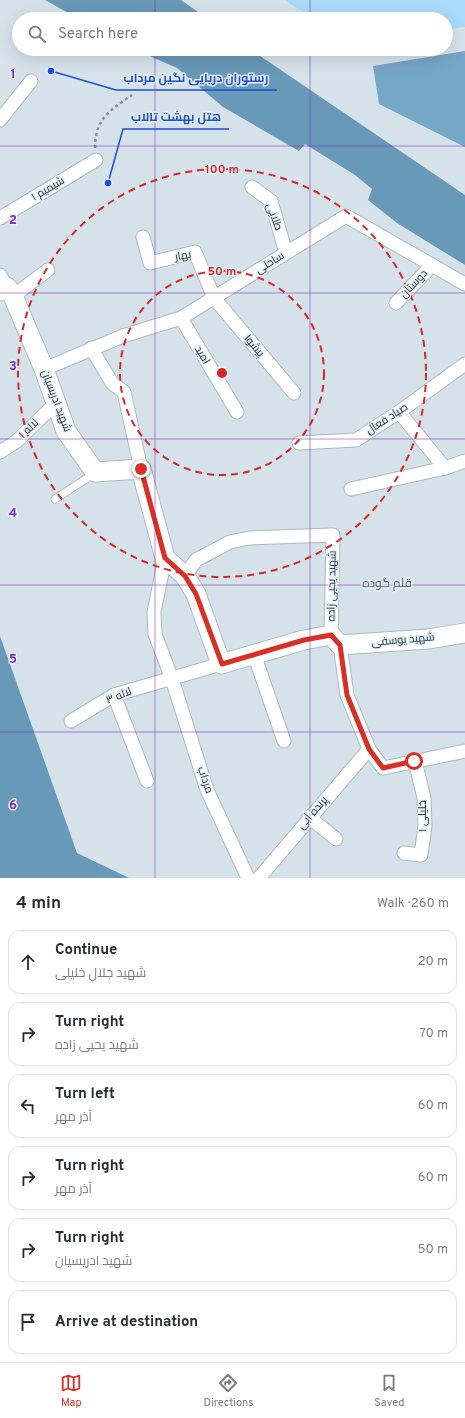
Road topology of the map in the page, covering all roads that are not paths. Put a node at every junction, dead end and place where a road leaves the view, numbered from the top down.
1 (32, 81) dead end
2 (0, 120) edge
3 (96, 160) road end
4 (252, 187) dead end
5 (0, 218) edge
6 (143, 237) dead end
7 (286, 253) junction
8 (432, 266) junction
9 (48, 270) dead end
10 (465, 284) edge
11 (5, 287) edge
12 (214, 298) junction
13 (396, 303) dead end
14 (181, 318) junction
15 (91, 348) junction
16 (465, 364) edge
17 (44, 369) junction
18 (294, 393) dead end
19 (56, 403) junction
20 (237, 412) dead end
21 (399, 412) junction
22 (299, 443) dead end
23 (0, 452) edge
24 (465, 461) edge
25 (445, 468) junction
26 (141, 469) junction
27 (95, 472) junction
28 (351, 489) dead end
29 (55, 499) dead end
30 (165, 558) junction
31 (185, 576) junction
32 (465, 633) edge
33 (336, 640) junction
34 (254, 654) junction
35 (222, 664) junction
36 (172, 678) junction
37 (114, 695) junction
38 (71, 721) dead end
39 (284, 741) dead end
40 (369, 749) junction
41 (465, 751) edge
42 (414, 761) junction
43 (147, 781) dead end
44 (309, 818) junction
45 (336, 839) dead end
46 (404, 853) dead end
47 (248, 878) edge
48 (259, 878) edge

1 - 2 street
3 - 5 street, شیمیم ۱
4 - 7 street, طلایی
6 - 12 street, بهار
7 - 8 street, ساحلی
7 - 12 street, ساحلی
8 - 10 street, ساحلی
8 - 13 street, دوستان
9 - 11 street
11 - 17 street, شهید ادریسیان
12 - 14 street, ساحلی
12 - 18 street, پیشوا
14 - 15 street, ساحلی
14 - 20 street, امید
15 - 17 street, ساحلی
15 - 26 street
16 - 21 street, صیاد فعال
17 - 19 street, شهید ادریسیان
19 - 23 street, لاله ۱
19 - 27 street, شهید ادریسیان
21 - 22 street, صیاد فعال
21 - 25 street
24 - 25 street
25 - 28 street
26 - 27 street
26 - 30 street
27 - 29 lane
30 - 31 street
30 - 36 street, مرداب
31 - 33 street, شهید یحیی زاده
31 - 35 street
32 - 33 street, شهید یوسفی
33 - 34 street, شهید یوسفی
33 - 40 street, شهید یحیی زاده
34 - 35 street, شهید یوسفی
34 - 39 street
35 - 36 street, لاله ۳
36 - 37 street, لاله ۳
36 - 47 street, مرداب
37 - 38 street, لاله ۳
37 - 43 street
40 - 42 street, شهید یحیی زاده
40 - 44 street, پرنده آبی
41 - 42 street
42 - 46 street, خلیلی ۱
44 - 45 street
44 - 48 street, پرنده آبی

